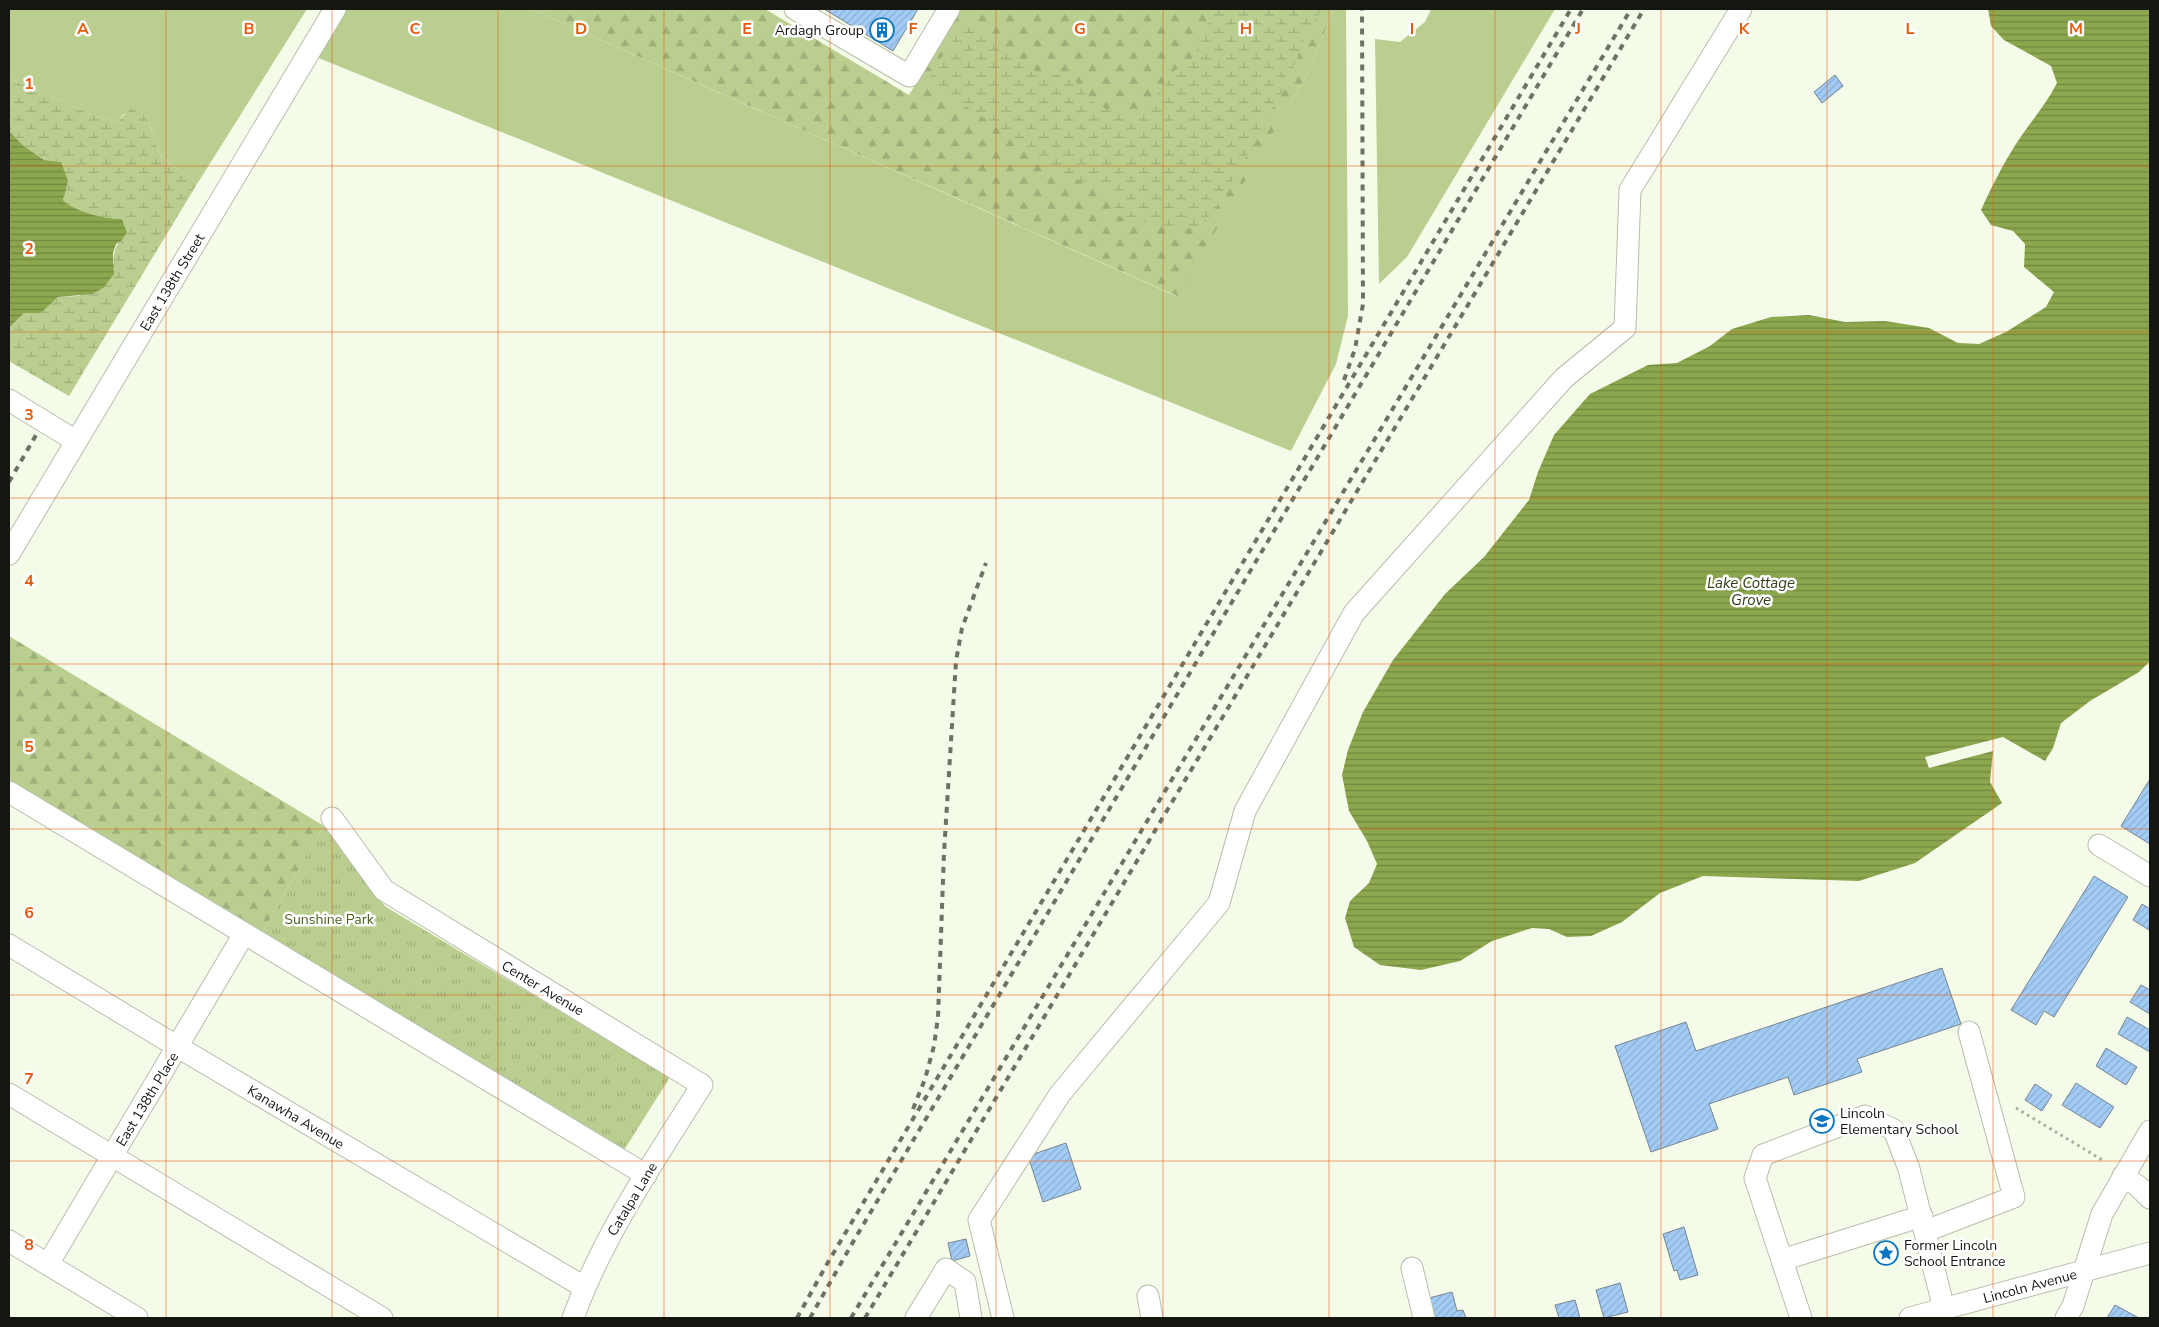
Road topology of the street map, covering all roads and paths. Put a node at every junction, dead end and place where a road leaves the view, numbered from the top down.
1 (335, 9) edge
2 (795, 9) edge
3 (948, 9) edge
4 (1741, 9) edge
5 (9, 400) edge
6 (76, 441) junction
7 (9, 554) edge
8 (9, 792) edge
9 (332, 818) dead end
10 (2099, 844) dead end
11 (2150, 876) edge
12 (244, 934) junction
13 (9, 944) edge
14 (1969, 1032) dead end
15 (178, 1047) junction
16 (702, 1085) joint
17 (9, 1094) edge
18 (2016, 1108) dead end
19 (2150, 1131) edge
20 (112, 1157) junction
21 (2104, 1161) dead end
22 (646, 1175) junction
23 (2123, 1176) junction
24 (2149, 1192) edge
25 (1924, 1224) junction
26 (9, 1241) edge
27 (2150, 1253) edge
28 (1782, 1260) junction
29 (48, 1264) junction
30 (1412, 1268) dead end
31 (2084, 1272) junction
32 (584, 1287) junction
33 (1148, 1296) dead end
34 (1944, 1309) junction
35 (137, 1318) edge
36 (382, 1318) edge
37 (573, 1318) edge
38 (916, 1318) edge
39 (971, 1318) edge
40 (1004, 1318) edge
41 (1152, 1318) edge
42 (1424, 1318) edge
43 (1801, 1318) edge
44 (1910, 1318) edge
45 (2066, 1318) edge

1 - 6 street, East 138th Street
2 - 3 street
4 - 40 street
5 - 6 street
6 - 7 street, East 138th Street
8 - 12 street
9 - 16 street, Center Avenue
10 - 11 street
12 - 15 street, East 138th Place
12 - 22 street
13 - 15 street, Kanawha Avenue
14 - 25 street
15 - 20 street, East 138th Place
15 - 32 street, Kanawha Avenue
16 - 22 street, Catalpa Lane
17 - 20 street
18 - 21 path
19 - 23 street
20 - 29 street, East 138th Place
20 - 36 street
22 - 32 street, Catalpa Lane
23 - 24 street
23 - 31 street
25 - 28 street
25 - 28 street
25 - 34 street
26 - 29 street
27 - 31 street, Lincoln Avenue
28 - 43 street
29 - 35 street
30 - 42 street
31 - 34 street, Lincoln Avenue
31 - 45 street
32 - 37 street, Catalpa Lane
33 - 41 street
34 - 44 street, Lincoln Avenue
38 - 39 street

